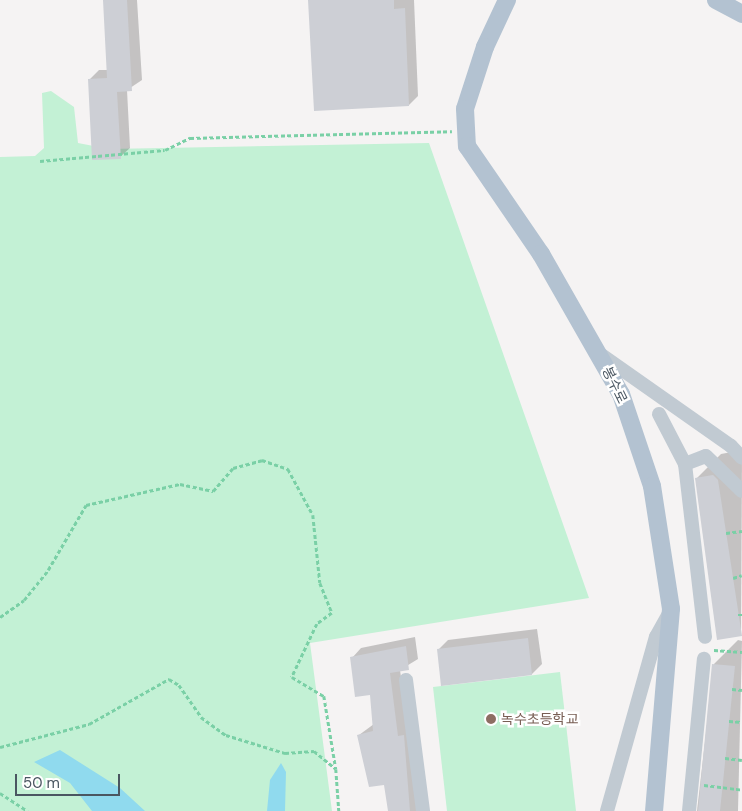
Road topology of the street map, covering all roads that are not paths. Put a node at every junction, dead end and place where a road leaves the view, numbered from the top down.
1 (507, 0) edge
2 (716, 0) edge
3 (742, 14) edge
4 (599, 354) junction
5 (659, 414) dead end
6 (742, 458) edge
7 (685, 464) junction
8 (742, 491) edge
9 (672, 609) junction
10 (406, 680) dead end
11 (423, 811) edge
12 (607, 811) edge
13 (654, 811) edge
14 (689, 811) edge

1 - 4 main road, 봉수로
2 - 3 main road
4 - 6 street
4 - 9 main road, 봉수로
5 - 7 street
7 - 8 street
7 - 14 street
9 - 12 street
9 - 13 main road, 봉수로
10 - 11 street

